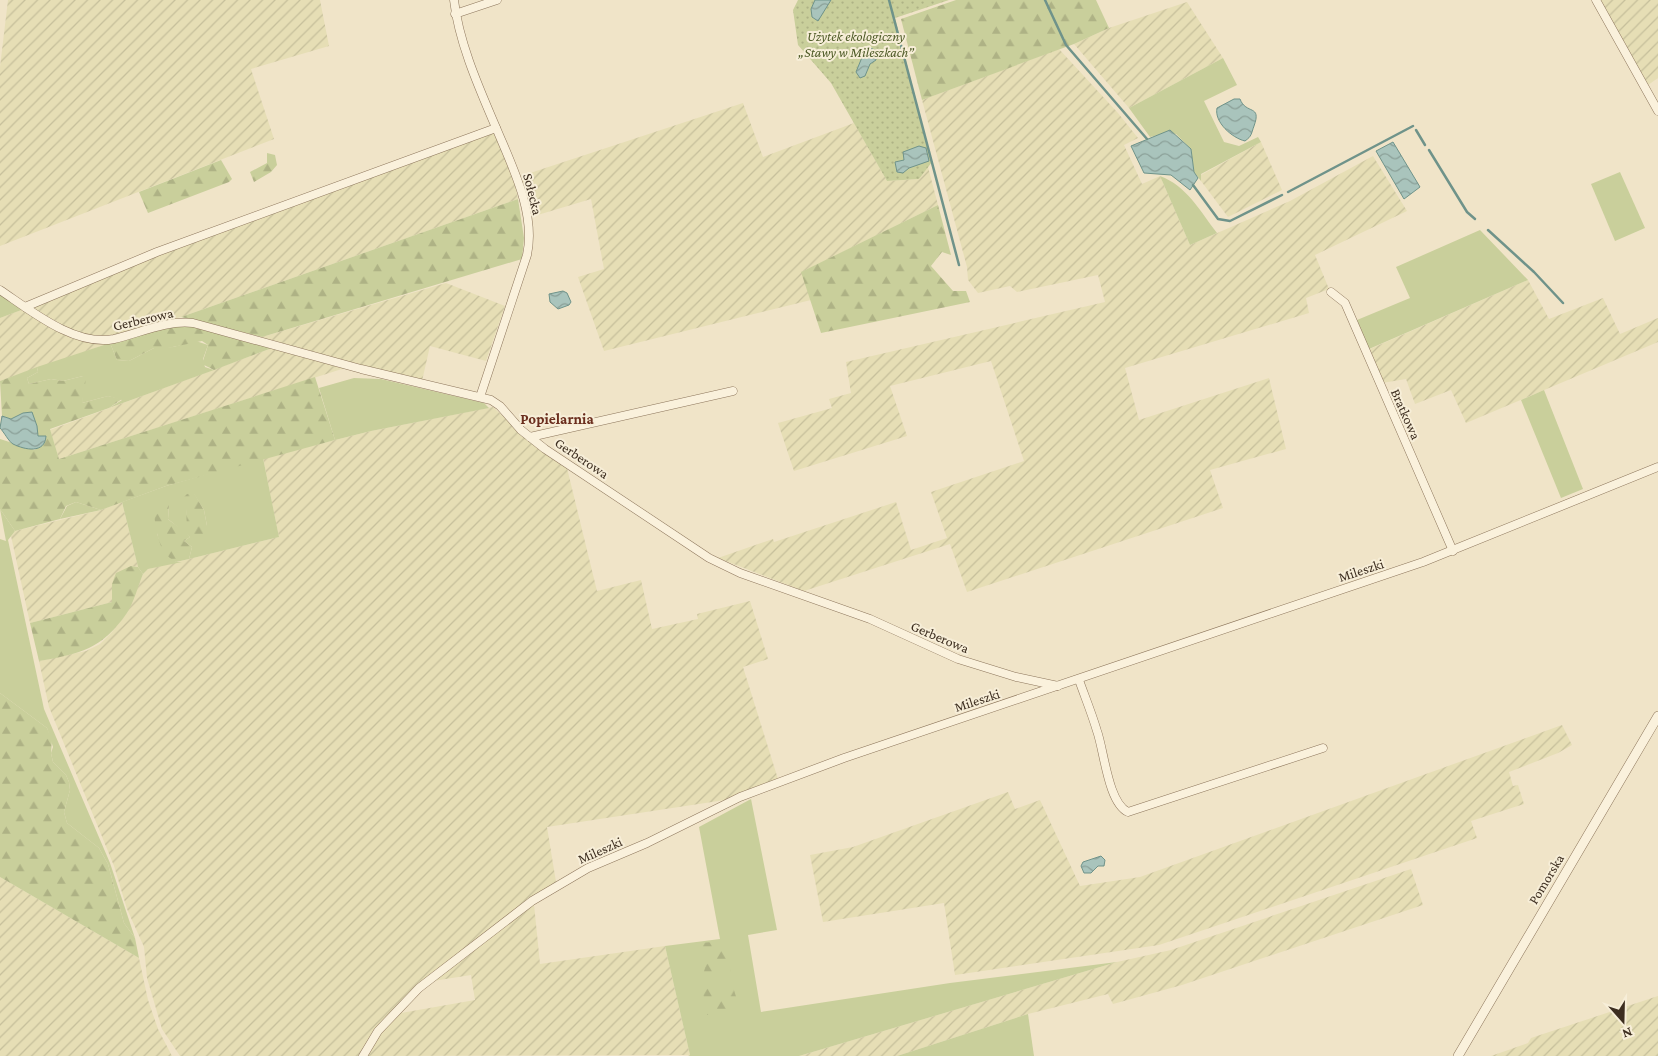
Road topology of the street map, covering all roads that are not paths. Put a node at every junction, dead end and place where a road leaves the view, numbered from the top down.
1 (454, 0) edge
2 (497, 0) edge
3 (1596, 0) edge
4 (455, 14) junction
5 (1658, 111) edge
6 (496, 128) junction
7 (0, 290) edge
8 (1331, 292) dead end
9 (25, 307) junction
10 (732, 390) dead end
11 (480, 397) junction
12 (530, 438) junction
13 (1658, 467) edge
14 (1453, 551) junction
15 (1079, 680) junction
16 (1060, 686) junction
17 (1658, 716) edge
18 (1323, 748) dead end
19 (363, 1056) edge
20 (1458, 1056) edge

1 - 4 street, Sołecka
2 - 4 street
3 - 5 street
4 - 6 street, Sołecka
6 - 9 street
6 - 11 street, Sołecka
7 - 9 street, Gerberowa
8 - 14 street, Bratkowa
9 - 11 street, Gerberowa
10 - 12 street
11 - 12 street, Gerberowa
12 - 16 street, Gerberowa
13 - 14 street, Mileszki
14 - 15 street, Mileszki
15 - 16 street, Mileszki
15 - 18 street
16 - 19 street, Mileszki
17 - 20 street, Pomorska

